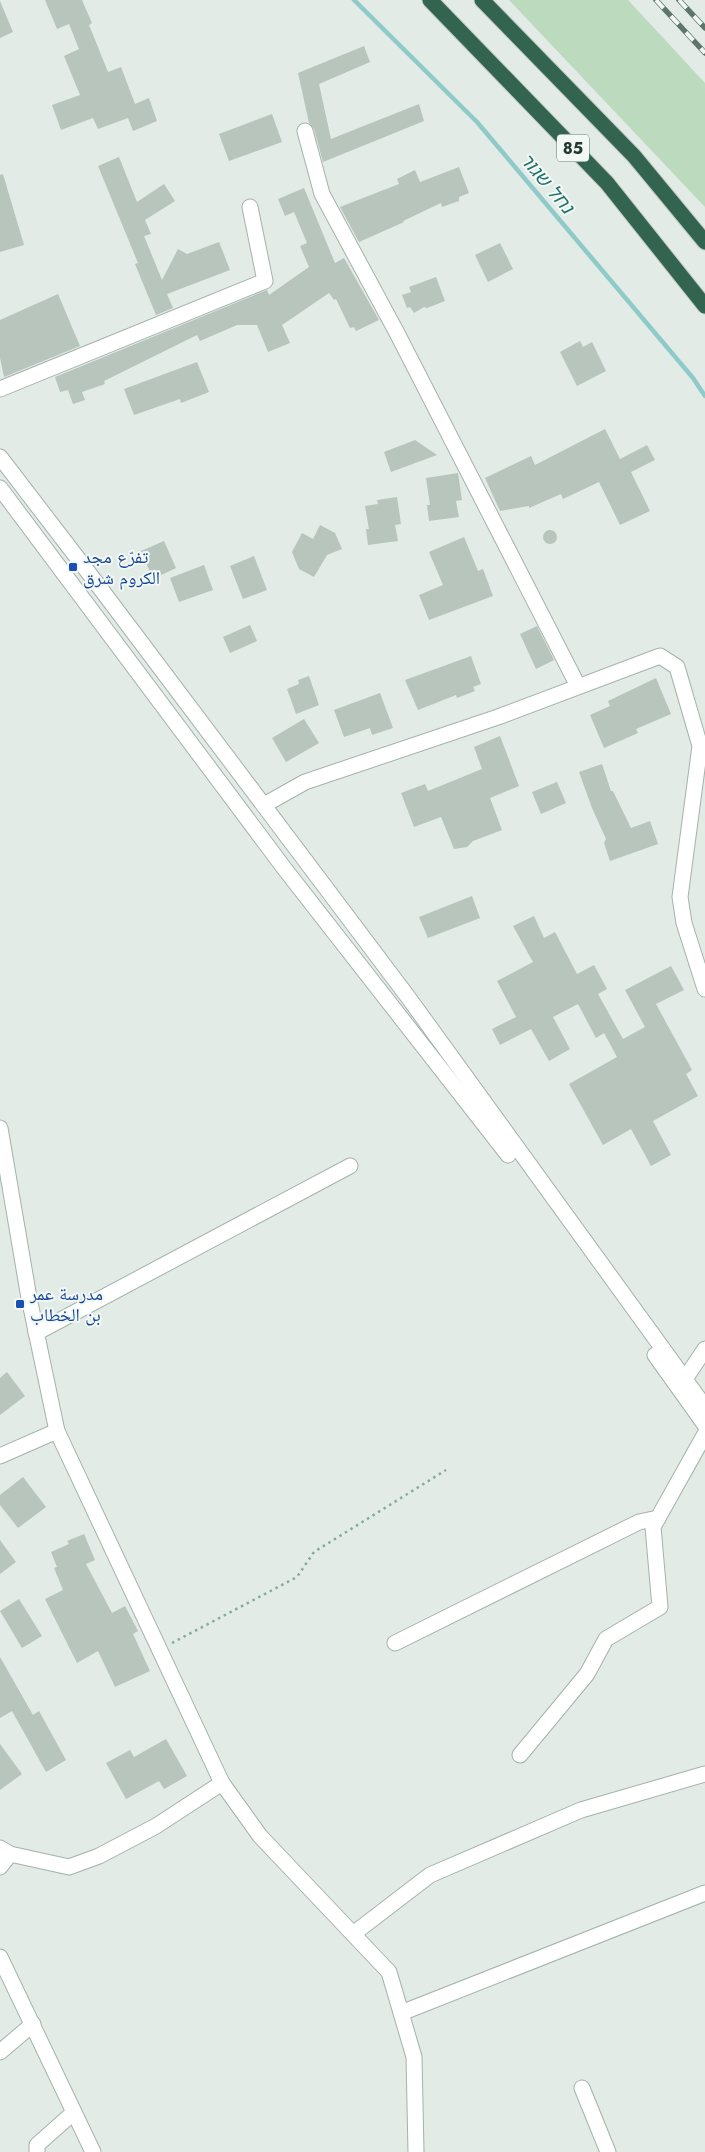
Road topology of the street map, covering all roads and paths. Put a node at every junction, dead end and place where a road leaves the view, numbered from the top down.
1 (430, 0) edge
2 (482, 0) edge
3 (305, 131) dead end
4 (250, 207) dead end
5 (705, 242) edge
6 (705, 306) edge
7 (0, 389) edge
8 (0, 457) edge
9 (0, 488) edge
10 (578, 686) junction
11 (264, 805) junction
12 (705, 989) edge
13 (0, 1128) edge
14 (350, 1166) dead end
15 (36, 1333) junction
16 (705, 1349) edge
17 (685, 1379) junction
18 (705, 1407) edge
19 (705, 1425) edge
20 (57, 1432) junction
21 (705, 1434) edge
22 (0, 1456) edge
23 (446, 1470) dead end
24 (658, 1518) junction
25 (395, 1642) dead end
26 (159, 1649) junction
27 (520, 1755) dead end
28 (705, 1774) edge
29 (222, 1783) junction
30 (5, 1851) edge
31 (0, 1867) edge
32 (705, 1893) edge
33 (353, 1934) junction
34 (0, 1957) edge
35 (401, 2013) junction
36 (33, 2024) junction
37 (0, 2052) edge
38 (582, 2088) dead end
39 (73, 2113) junction
40 (37, 2152) edge
41 (94, 2152) edge
42 (416, 2152) edge
43 (608, 2152) edge

1 - 6 highway, 85
2 - 5 highway, 85
3 - 10 street
4 - 7 street
8 - 11 street
9 - 19 street
10 - 11 street
10 - 12 street
11 - 17 street
13 - 15 street
14 - 15 street
15 - 20 street
16 - 17 street
17 - 18 street
20 - 22 street
20 - 26 street
21 - 24 street
23 - 26 path
24 - 25 street
24 - 27 street
26 - 29 street
28 - 33 street
29 - 30 street
29 - 33 street
30 - 31 street
32 - 35 street
33 - 35 street
34 - 36 street
35 - 42 street
36 - 37 street
36 - 39 street
38 - 43 street
39 - 40 street
39 - 41 street

